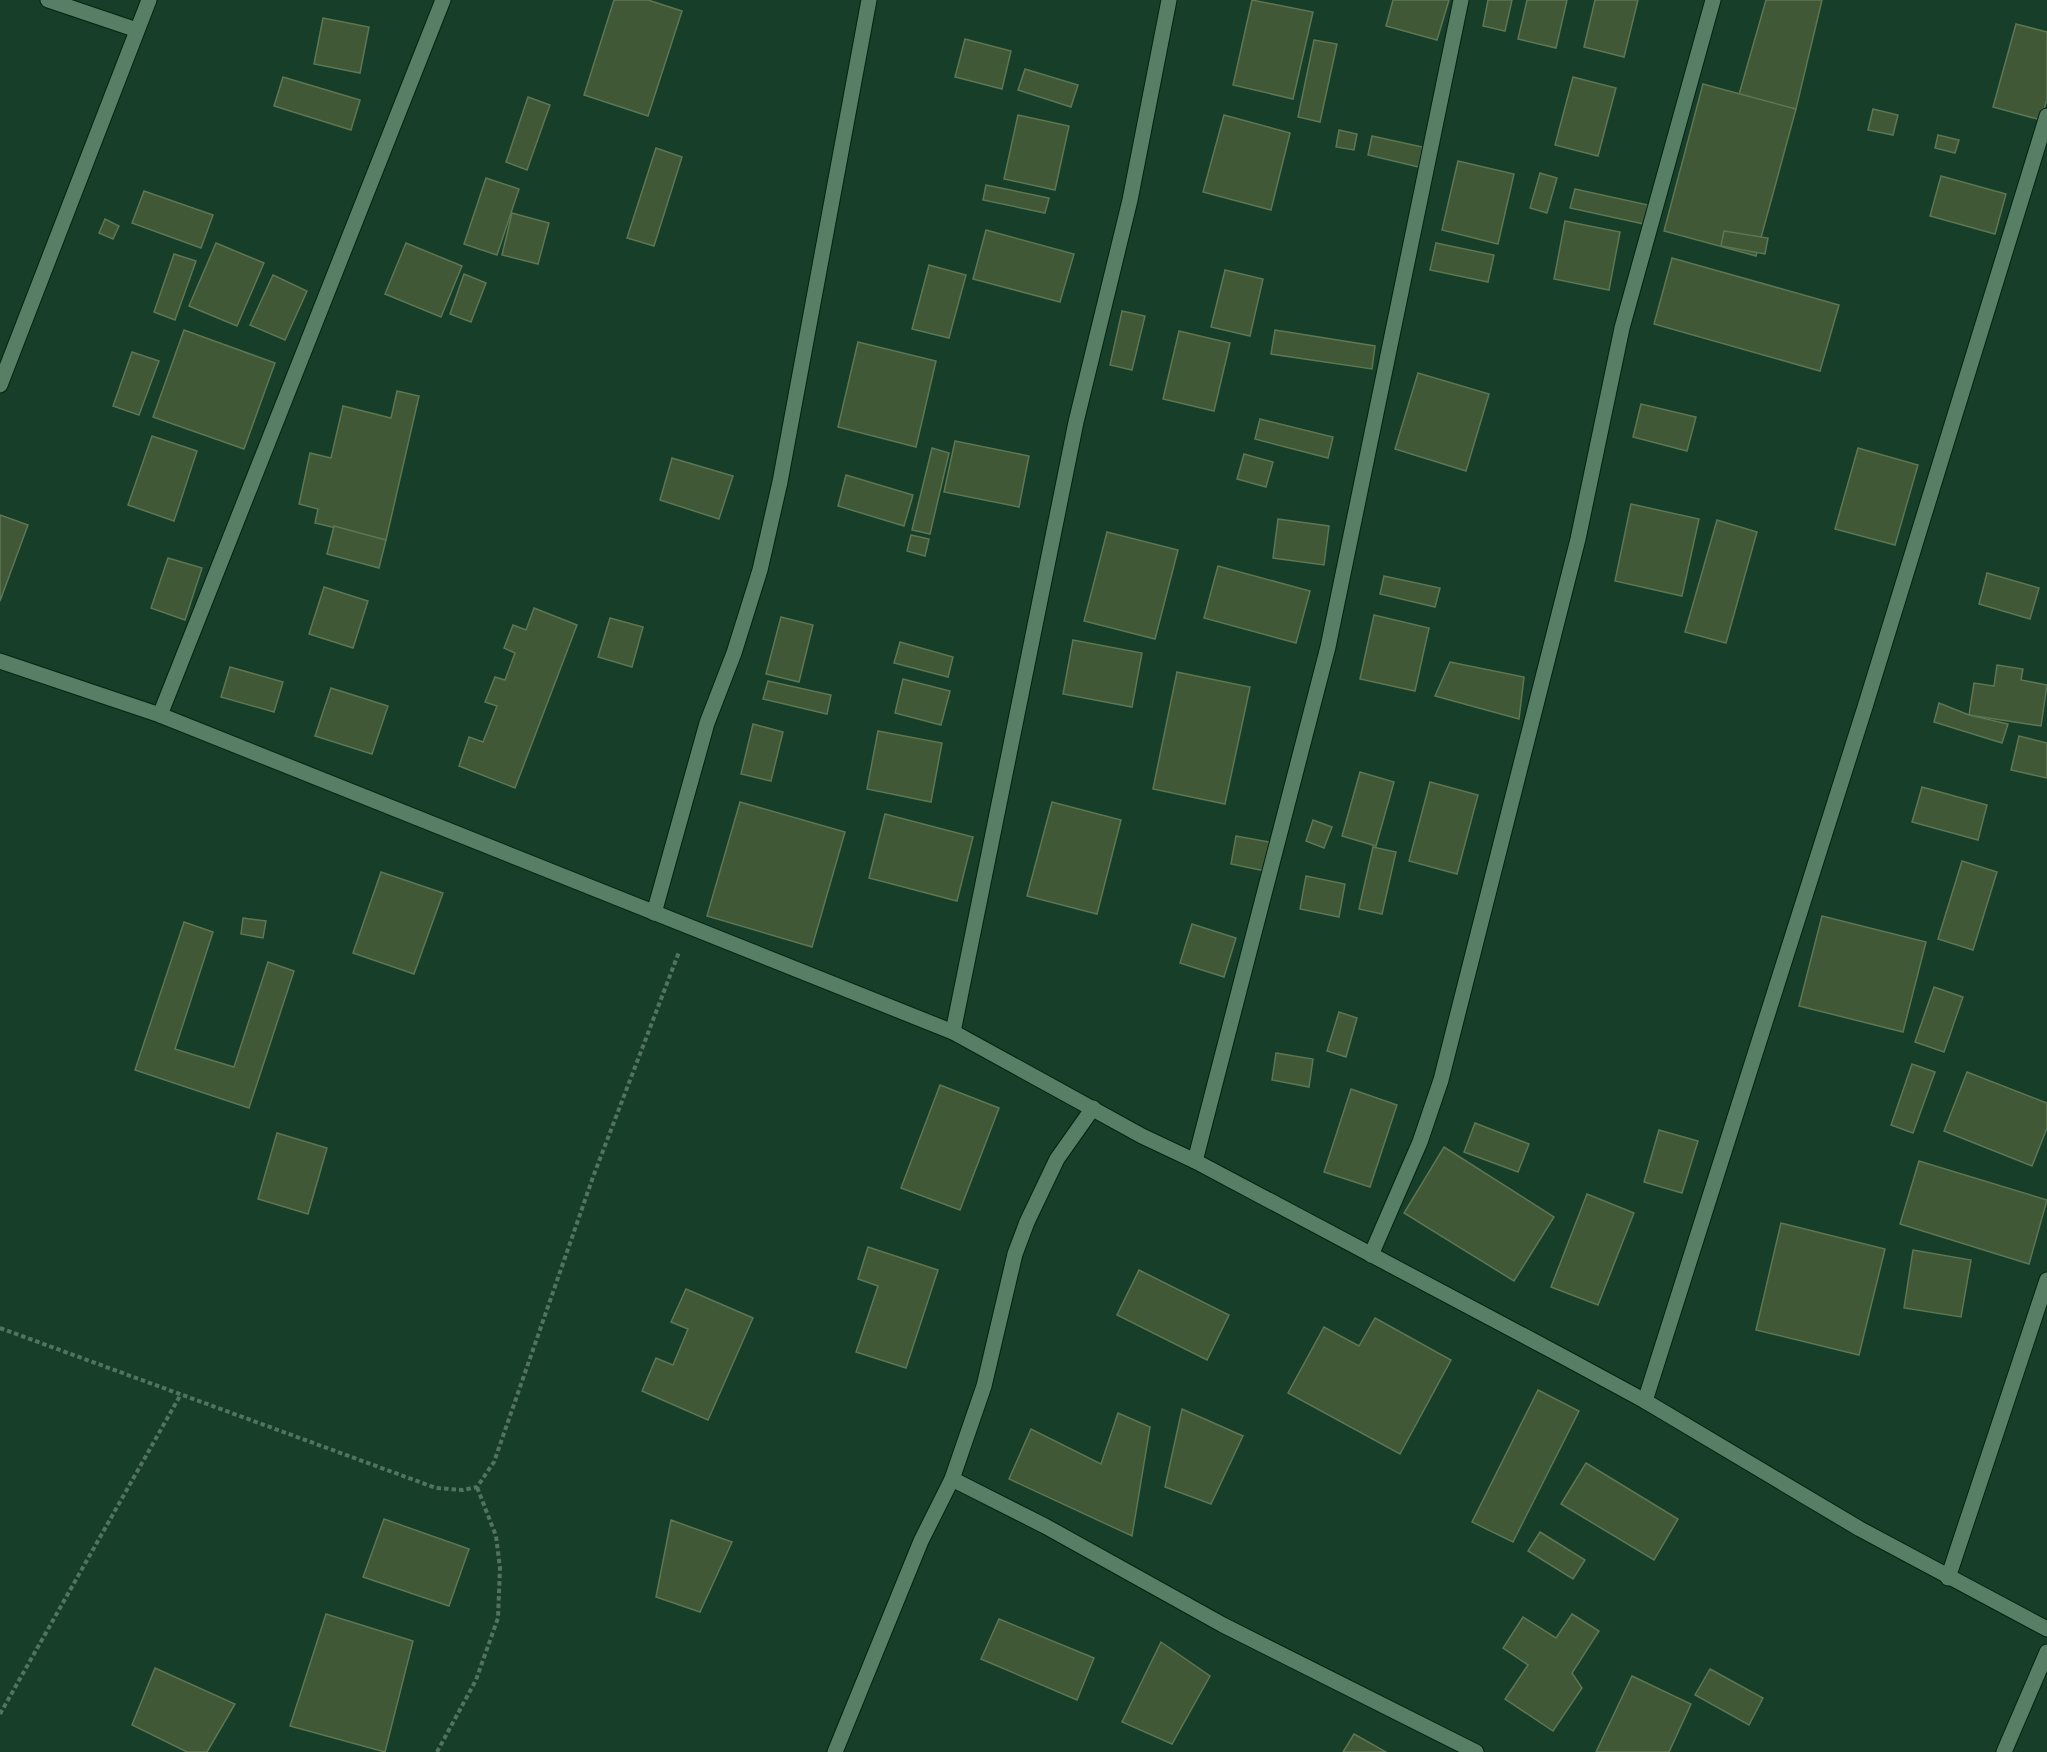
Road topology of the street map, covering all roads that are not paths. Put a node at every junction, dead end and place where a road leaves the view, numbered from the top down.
1 (48, 0) edge
2 (149, 0) edge
3 (443, 0) edge
4 (869, 0) edge
5 (1169, 0) edge
6 (1461, 0) edge
7 (1713, 0) edge
8 (137, 30) junction
9 (2047, 116) edge
10 (0, 385) edge
11 (0, 661) edge
12 (160, 715) junction
13 (654, 913) junction
14 (953, 1032) junction
15 (1093, 1108) junction
16 (1196, 1161) junction
17 (1371, 1255) junction
18 (2047, 1280) edge
19 (1645, 1401) junction
20 (952, 1479) junction
21 (1948, 1578) junction
22 (2047, 1629) edge
23 (2047, 1652) edge
24 (835, 1752) edge
25 (1476, 1752) edge
26 (2004, 1752) edge

1 - 8 street
2 - 8 street
3 - 12 street
4 - 13 street
5 - 14 street
6 - 16 street
7 - 17 street
8 - 10 street
9 - 19 street
11 - 12 street
12 - 13 street
13 - 14 street
14 - 15 street
15 - 16 street
15 - 20 street
16 - 17 street
17 - 19 street
18 - 21 street
19 - 21 street
20 - 24 street
20 - 25 street
21 - 22 street
23 - 26 street

